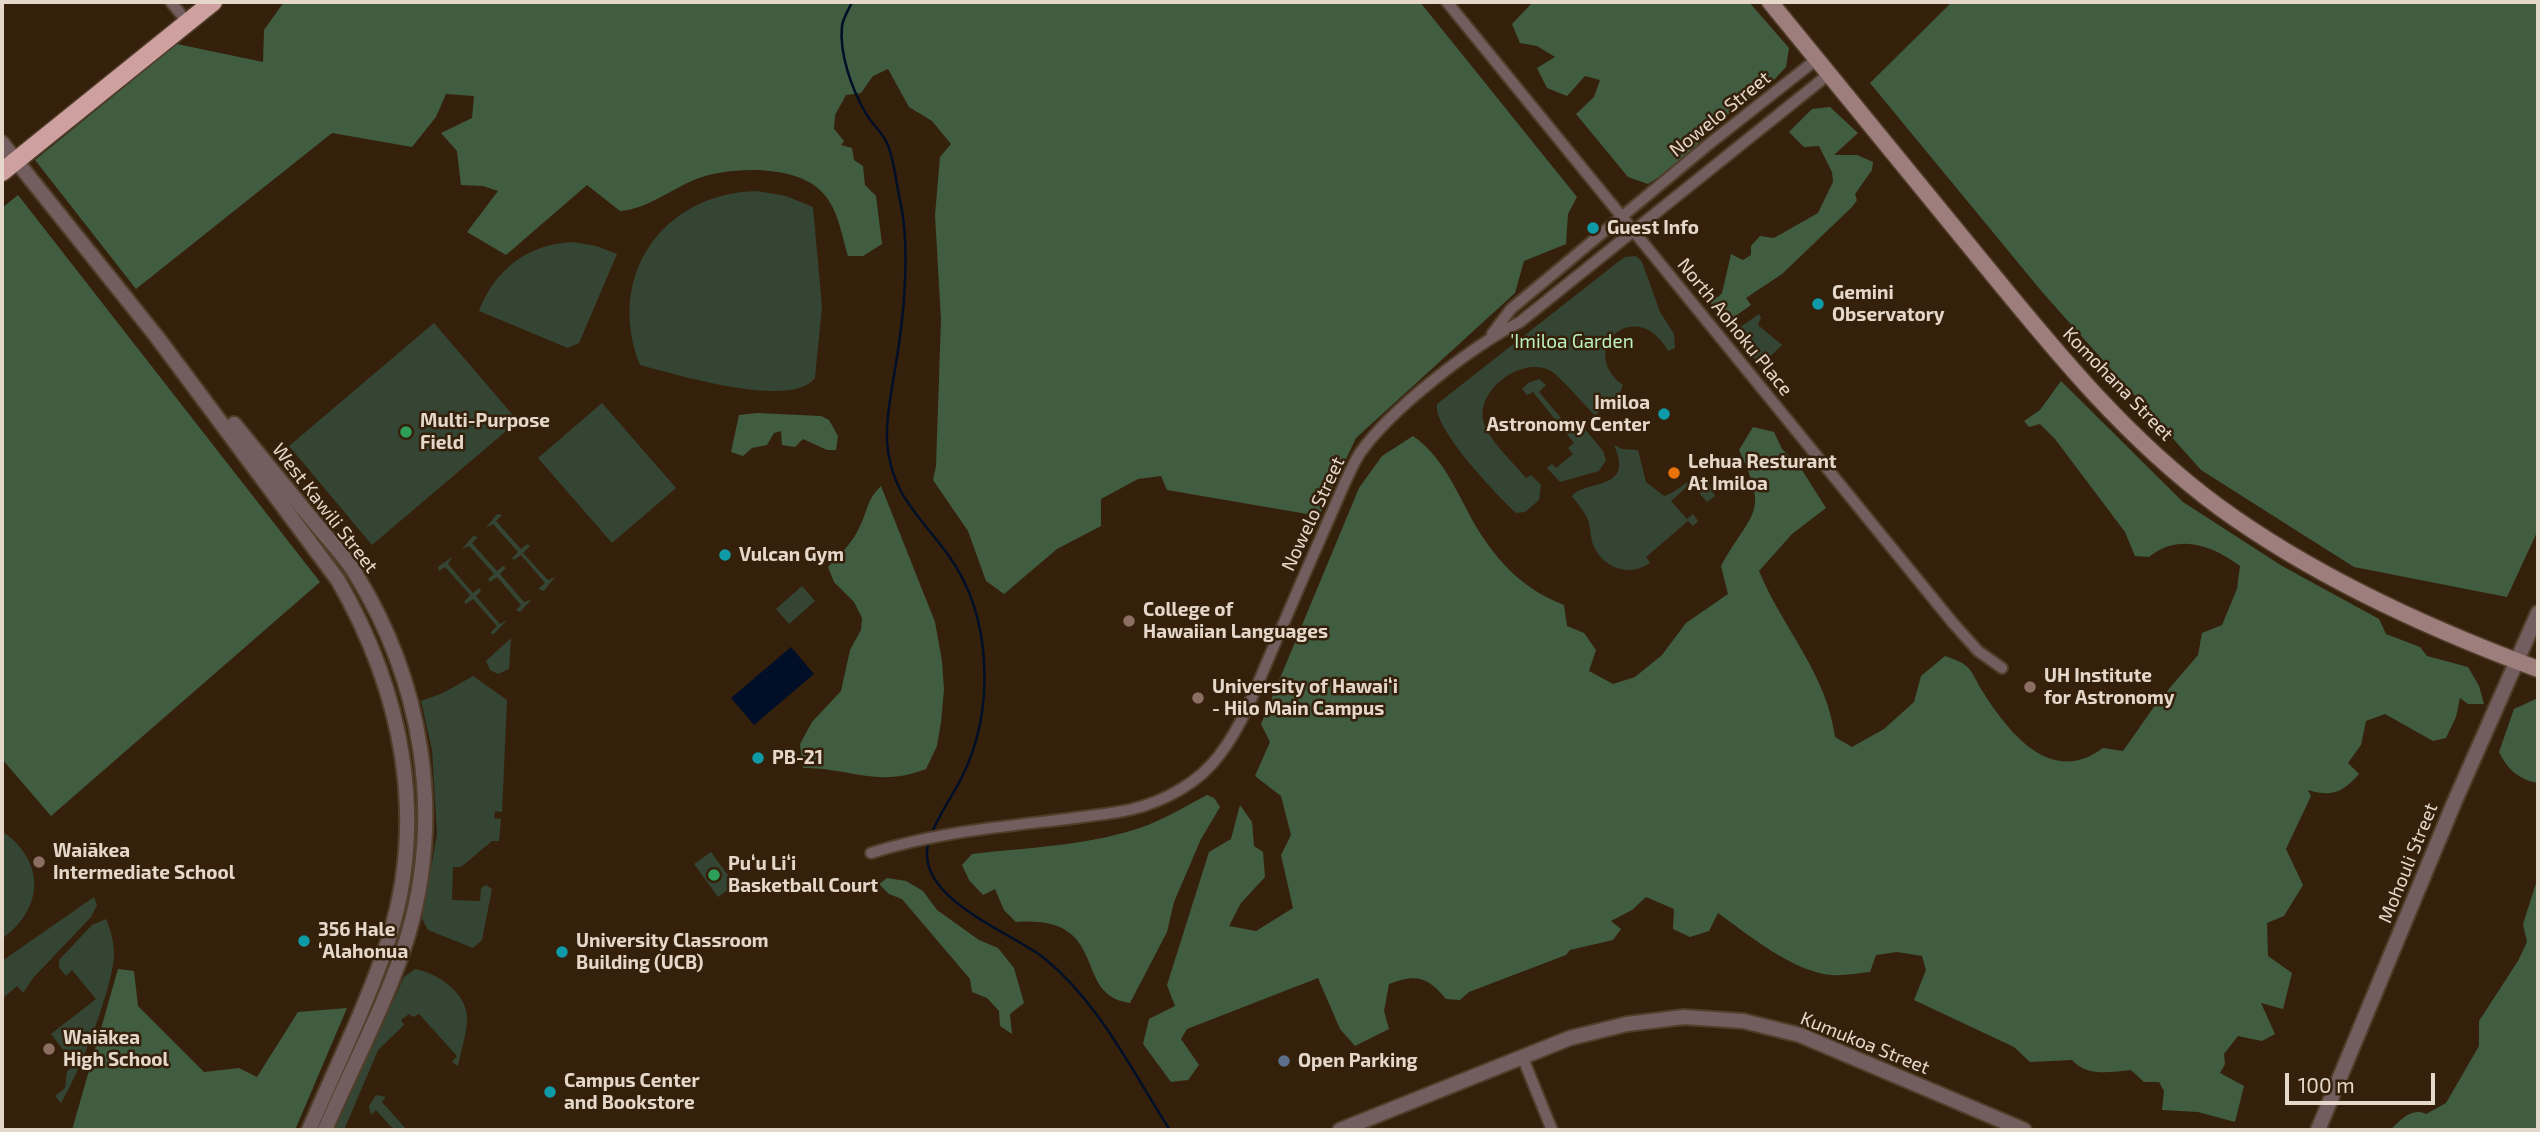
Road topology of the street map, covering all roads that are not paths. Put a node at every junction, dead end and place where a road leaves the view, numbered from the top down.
1 (171, 2) edge
2 (213, 2) edge
3 (1447, 2) edge
4 (1770, 2) edge
5 (188, 23) junction
6 (1816, 59) junction
7 (1829, 74) junction
8 (2, 143) edge
9 (16, 160) junction
10 (2, 172) edge
11 (1623, 217) junction
12 (1633, 229) junction
13 (157, 337) junction
14 (1491, 337) junction
15 (2538, 613) edge
16 (2517, 661) junction
17 (2002, 668) dead end
18 (2538, 669) edge
19 (872, 853) dead end
20 (1522, 1056) junction
21 (309, 1130) edge
22 (325, 1130) edge
23 (1340, 1130) edge
24 (1552, 1130) edge
25 (2024, 1130) edge
26 (2318, 1130) edge

1 - 5 street
2 - 5 highway
3 - 11 street, North Aohoku Place
4 - 6 main road, Komohana Street
5 - 9 highway
6 - 7 main road, Komohana Street
6 - 11 street, Nowelo Street
7 - 12 street, Nowelo Street
7 - 16 main road, Komohana Street
8 - 9 street, West Kawili Street
9 - 10 highway
9 - 13 street, West Kawili Street
11 - 12 street, North Aohoku Place
11 - 14 street, Nowelo Street
12 - 14 street, Nowelo Street
12 - 17 street, North Aohoku Place
13 - 21 street, West Kawili Street
13 - 22 street, West Kawili Street
14 - 19 street, Nowelo Street
15 - 16 street, Mohouli Street
16 - 18 main road, Komohana Street
16 - 26 street, Mohouli Street
20 - 23 street, Kumukoa Street
20 - 24 street
20 - 25 street, Kumukoa Street

